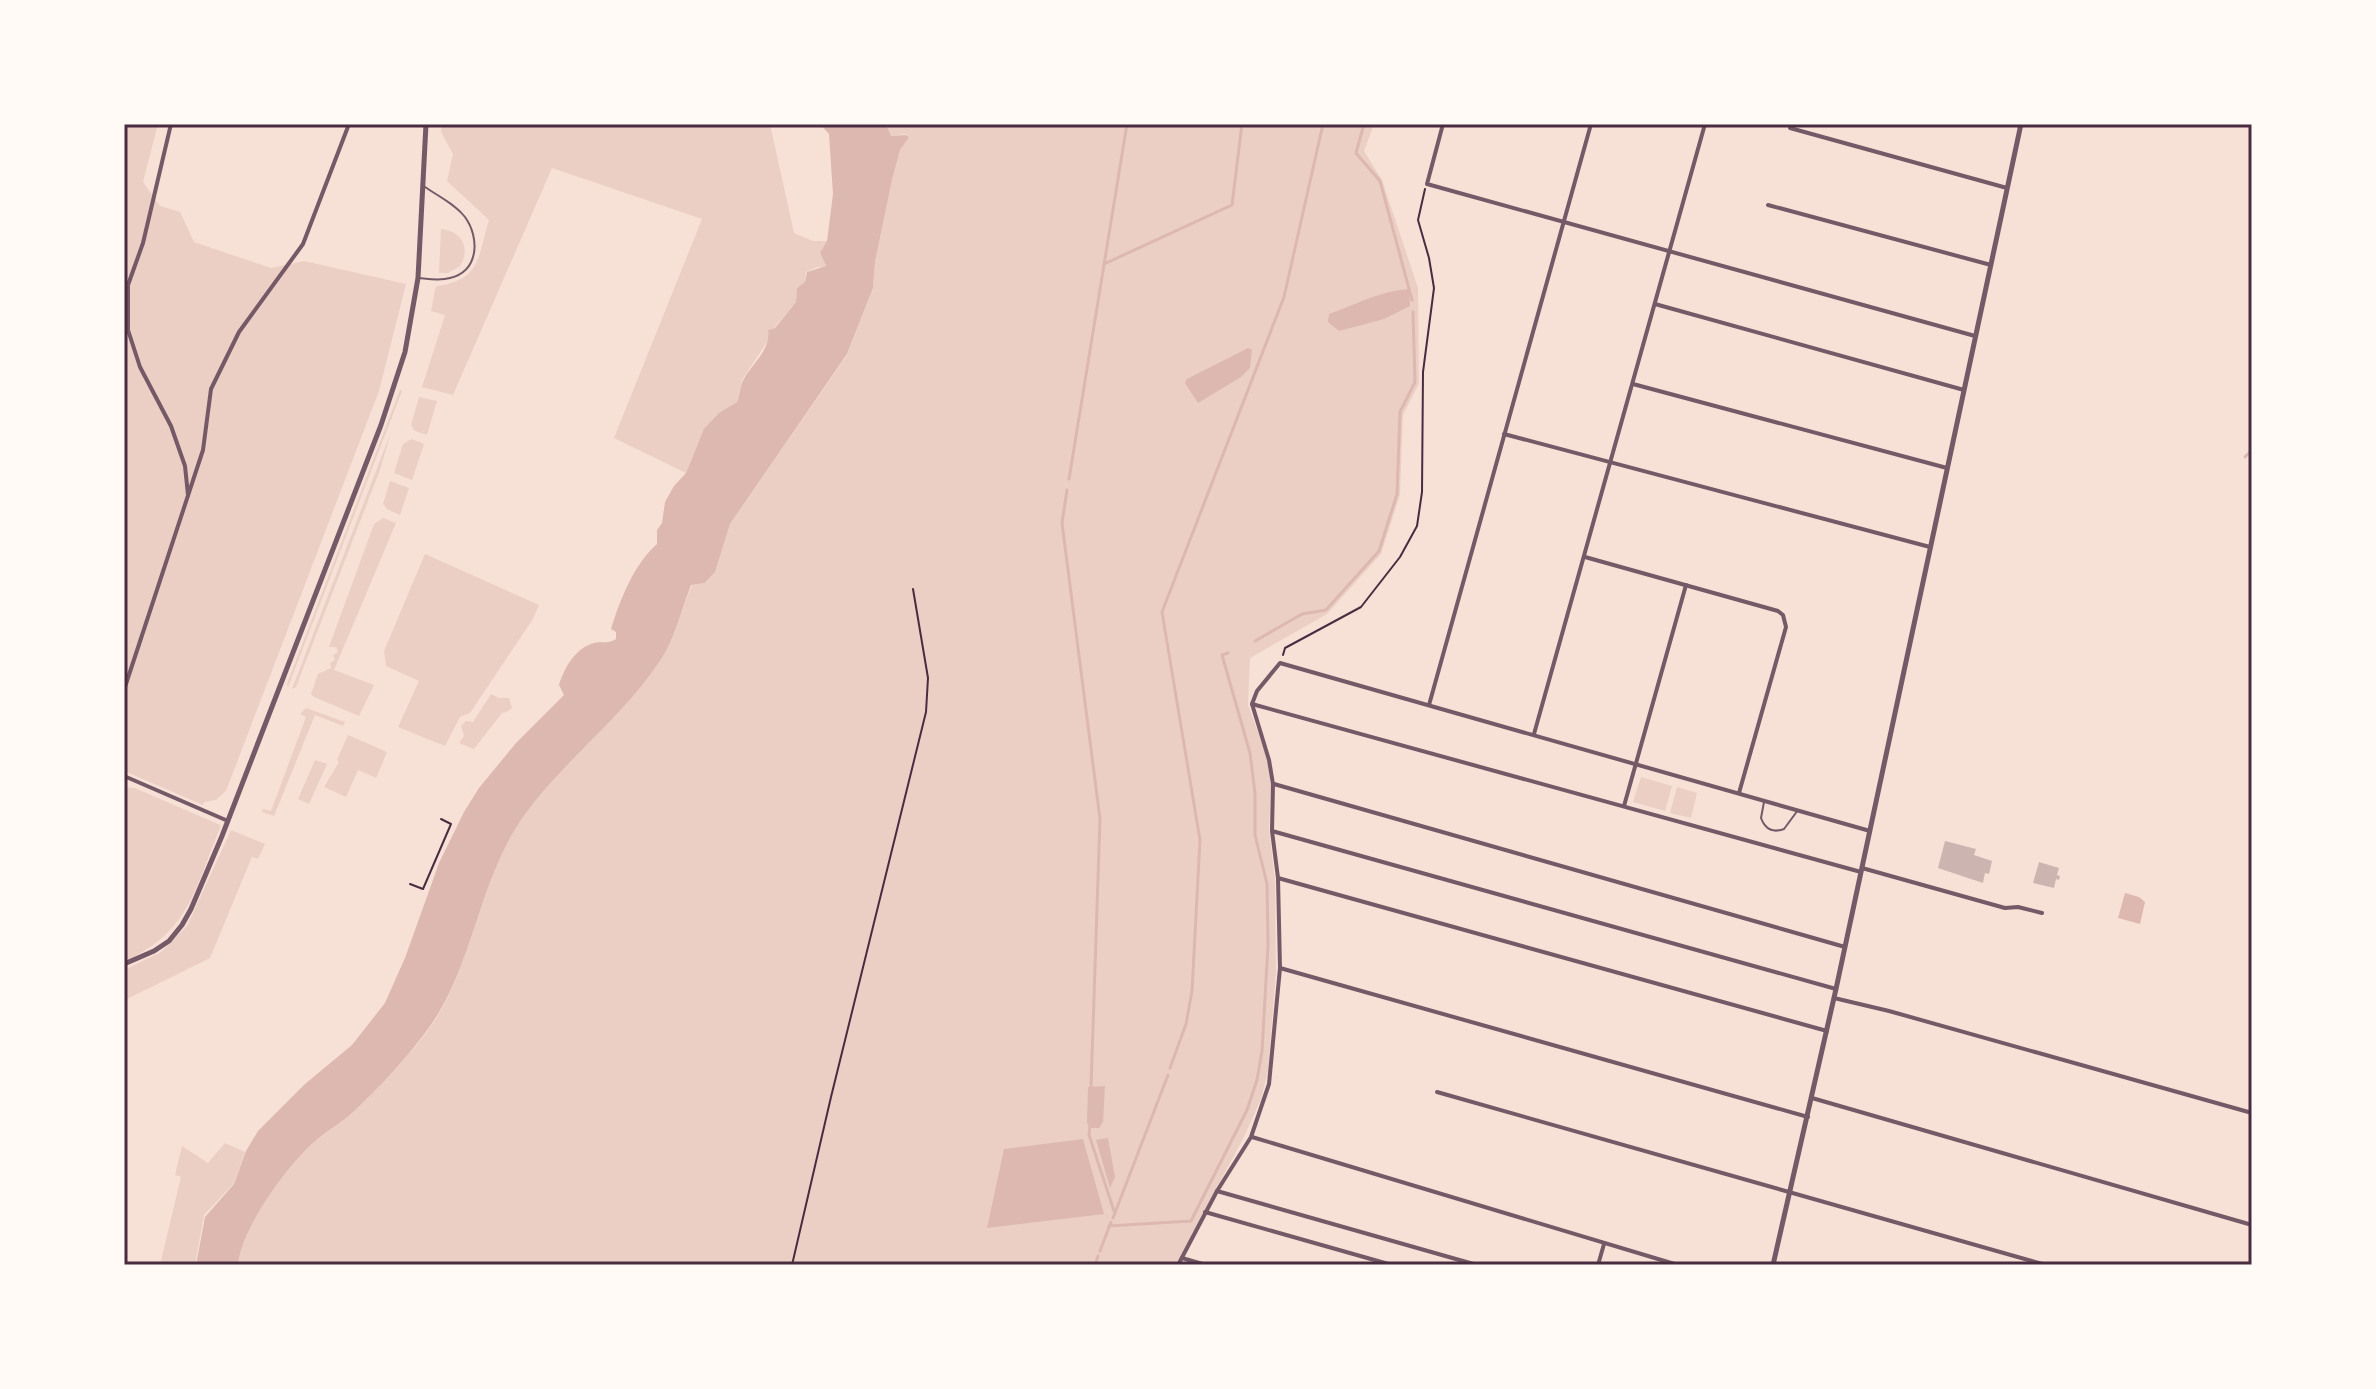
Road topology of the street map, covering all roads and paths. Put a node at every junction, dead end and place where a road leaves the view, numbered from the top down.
1 (171, 124) edge
2 (349, 124) edge
3 (426, 124) edge
4 (1443, 124) edge
5 (1591, 124) edge
6 (1705, 124) edge
7 (2021, 124) edge
8 (1790, 128) dead end
9 (1427, 184) junction
10 (424, 186) junction
11 (2007, 188) junction
12 (1768, 205) dead end
13 (1564, 222) junction
14 (1669, 252) junction
15 (1991, 265) junction
16 (418, 278) junction
17 (1655, 304) junction
18 (1975, 336) junction
19 (1633, 384) junction
20 (1964, 390) junction
21 (1504, 434) junction
22 (1611, 461) junction
23 (1947, 468) junction
24 (188, 498) junction
25 (1930, 547) junction
26 (1585, 557) junction
27 (1686, 585) junction
28 (913, 589) dead end
29 (1280, 663) junction
30 (124, 690) edge
31 (1252, 704) junction
32 (1429, 705) junction
33 (1534, 734) junction
34 (1636, 764) junction
35 (124, 776) edge
36 (1273, 784) junction
37 (1739, 793) junction
38 (1764, 800) junction
39 (1624, 806) junction
40 (1799, 809) junction
41 (441, 819) dead end
42 (228, 821) junction
43 (1272, 831) junction
44 (1870, 831) junction
45 (1861, 870) junction
46 (1278, 878) junction
47 (410, 884) dead end
48 (2042, 913) dead end
49 (1845, 947) junction
50 (124, 964) edge
51 (1280, 968) junction
52 (1836, 989) junction
53 (1834, 998) junction
54 (1827, 1031) junction
55 (1437, 1092) dead end
56 (1812, 1098) junction
57 (2252, 1113) edge
58 (1808, 1117) junction
59 (1251, 1137) junction
60 (1217, 1191) junction
61 (1790, 1192) junction
62 (1205, 1212) junction
63 (2252, 1225) edge
64 (1605, 1243) junction
65 (1182, 1258) junction
66 (792, 1265) edge
67 (1178, 1265) edge
68 (1206, 1265) edge
69 (1392, 1265) edge
70 (1477, 1265) edge
71 (1598, 1265) edge
72 (1678, 1265) edge
73 (1773, 1265) edge
74 (2046, 1265) edge

1 - 24 street
2 - 24 street
3 - 10 street
4 - 9 street
5 - 13 street
6 - 14 street
7 - 11 street
8 - 11 street
9 - 13 street
9 - 29 path
10 - 16 street
10 - 16 lane
11 - 15 street
12 - 15 street
13 - 14 street
13 - 21 street
14 - 17 street
14 - 18 street
15 - 18 street
16 - 42 street
17 - 19 street
17 - 20 street
18 - 20 street
19 - 22 street
19 - 23 street
20 - 23 street
21 - 22 street
21 - 32 street
22 - 25 street
22 - 26 street
23 - 25 street
24 - 30 street
25 - 44 street
26 - 27 street
26 - 33 street
27 - 34 street
27 - 37 street
28 - 66 path
29 - 31 street
29 - 32 street
31 - 36 street
31 - 39 street
32 - 33 street
33 - 34 street
34 - 37 street
34 - 39 street
35 - 42 street
36 - 43 street
36 - 49 street
37 - 38 street
38 - 40 street
38 - 40 lane
39 - 45 street
40 - 44 street
41 - 47 path
42 - 50 street
43 - 46 street
43 - 52 street
44 - 45 street
45 - 48 street
45 - 49 street
46 - 51 street
46 - 54 street
49 - 52 street
51 - 58 street
51 - 59 street
52 - 53 street
53 - 54 street
53 - 57 street
54 - 56 street
55 - 61 street
56 - 58 street
56 - 63 street
58 - 61 street
59 - 60 street
59 - 64 street
60 - 62 street
60 - 70 street
61 - 73 street
61 - 74 street
62 - 65 street
62 - 69 street
64 - 71 street
64 - 72 street
65 - 67 street
65 - 68 street

